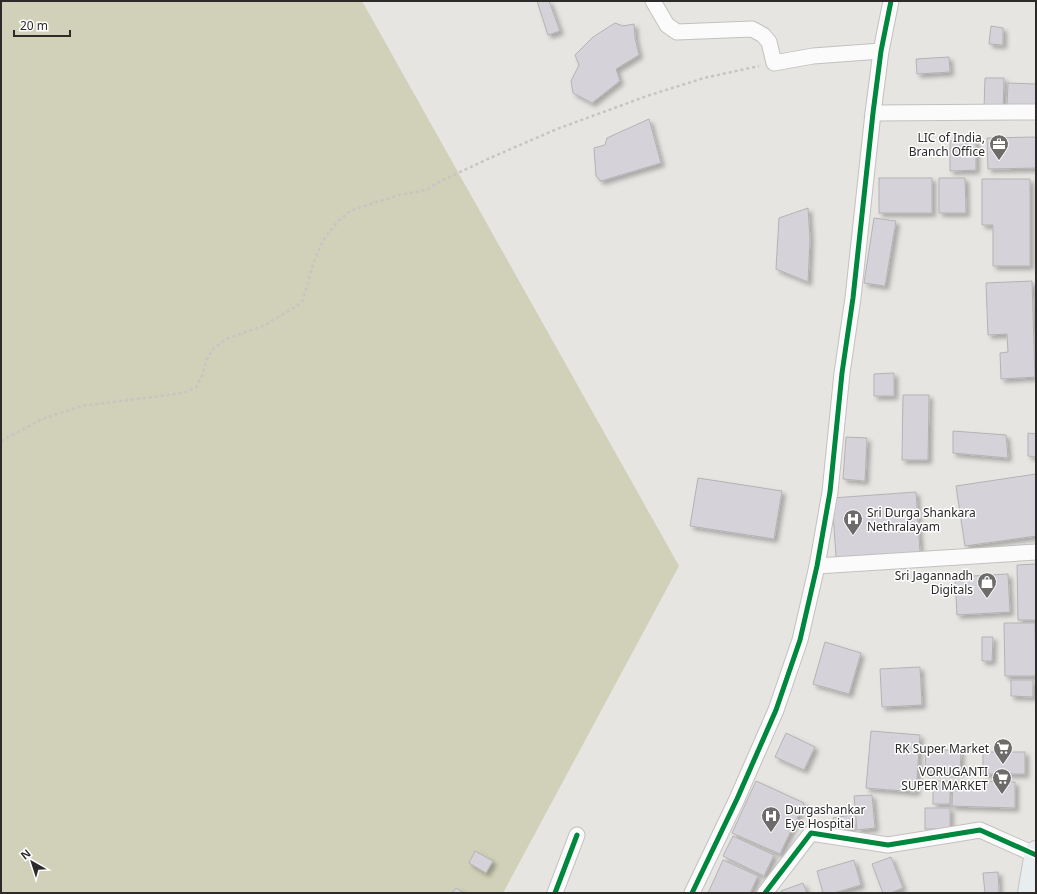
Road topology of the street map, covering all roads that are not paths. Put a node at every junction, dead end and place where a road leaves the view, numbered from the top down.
1 (652, 1) edge
2 (891, 1) edge
3 (881, 51) junction
4 (1036, 112) edge
5 (873, 113) junction
6 (1036, 552) edge
7 (817, 566) junction
8 (577, 835) dead end
9 (1036, 852) edge
10 (1036, 855) edge
11 (555, 893) edge
12 (692, 893) edge
13 (765, 893) edge
14 (1029, 893) edge

1 - 3 street
2 - 3 street
3 - 5 street
4 - 5 street
5 - 7 street
6 - 7 street
7 - 12 street
8 - 11 street
9 - 10 highway
10 - 13 street
10 - 14 highway

